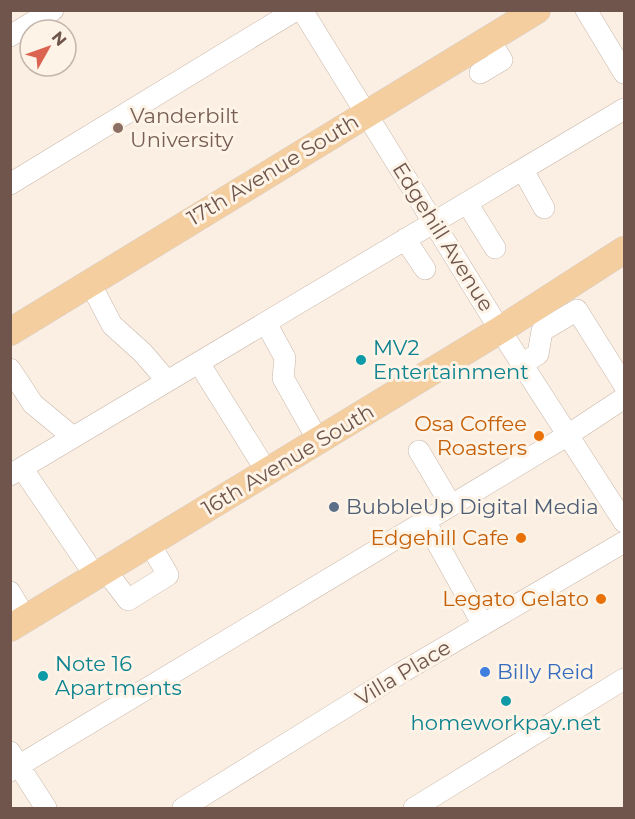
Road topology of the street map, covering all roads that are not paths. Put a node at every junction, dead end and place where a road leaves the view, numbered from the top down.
1 (53, 10) edge
2 (296, 10) edge
3 (302, 10) edge
4 (537, 10) edge
5 (586, 10) edge
6 (10, 36) edge
7 (489, 39) junction
8 (480, 73) dead end
9 (624, 73) edge
10 (624, 109) edge
11 (367, 113) junction
12 (523, 170) junction
13 (10, 184) edge
14 (467, 203) junction
15 (544, 208) dead end
16 (434, 222) junction
17 (405, 239) junction
18 (495, 248) dead end
19 (624, 250) edge
20 (425, 269) dead end
21 (90, 283) junction
22 (560, 306) junction
23 (536, 321) junction
24 (266, 323) junction
25 (500, 330) junction
26 (10, 332) edge
27 (199, 363) junction
28 (522, 364) junction
29 (10, 369) edge
30 (167, 381) junction
31 (624, 385) edge
32 (624, 398) edge
33 (568, 435) junction
34 (73, 437) junction
35 (319, 442) junction
36 (419, 451) dead end
37 (16, 472) edge
38 (267, 472) junction
39 (452, 505) junction
40 (425, 521) junction
41 (624, 522) edge
42 (624, 542) edge
43 (150, 544) junction
44 (101, 574) junction
45 (10, 592) edge
46 (18, 623) edge
47 (483, 625) junction
48 (624, 679) edge
49 (14, 763) edge
50 (46, 808) edge
51 (183, 808) edge
52 (414, 808) edge

1 - 6 street
2 - 13 street
3 - 11 street, Edgehill Avenue
4 - 7 main road, 17th Avenue South
5 - 9 street
7 - 8 street
7 - 11 main road, 17th Avenue South
10 - 12 street
11 - 16 street, Edgehill Avenue
11 - 21 main road, 17th Avenue South
12 - 14 street
12 - 15 street
14 - 16 street
14 - 18 street
16 - 17 street
16 - 25 street, Edgehill Avenue
17 - 20 street
17 - 24 street
19 - 22 main road, 16th Avenue South
21 - 26 main road, 17th Avenue South
21 - 30 street
22 - 23 main road, 16th Avenue South
22 - 31 street
23 - 25 main road, 16th Avenue South
23 - 28 street
24 - 27 street
24 - 35 street
25 - 28 street, Edgehill Avenue
25 - 35 main road, 16th Avenue South
27 - 30 street
27 - 38 street
28 - 33 street, Edgehill Avenue
29 - 34 street
30 - 34 street
32 - 33 street
33 - 39 street
33 - 41 street, Edgehill Avenue
34 - 37 street
35 - 38 main road, 16th Avenue South
36 - 39 street
37 - 44 street
38 - 43 main road, 16th Avenue South
39 - 40 street
40 - 47 street
40 - 49 street
42 - 47 street, Villa Place
43 - 44 main road, 16th Avenue South
43 - 44 street
44 - 46 main road, 16th Avenue South
45 - 46 street
47 - 51 street, Villa Place
48 - 52 street
49 - 50 street

